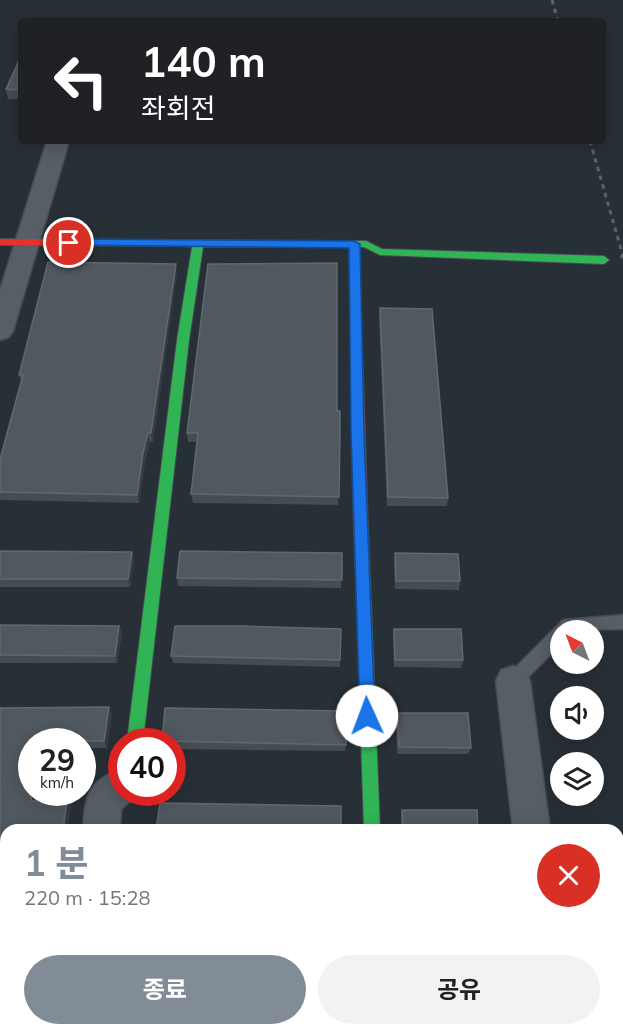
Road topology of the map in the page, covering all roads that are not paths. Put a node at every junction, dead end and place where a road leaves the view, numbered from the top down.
1 (57, 144) edge
2 (0, 242) edge
3 (26, 242) junction
4 (198, 243) junction
5 (354, 244) junction
6 (604, 260) dead end
7 (0, 331) edge
8 (623, 622) edge
9 (604, 623) edge
10 (550, 644) edge
11 (513, 681) joint
12 (137, 728) edge
13 (108, 797) edge
14 (101, 824) edge
15 (372, 824) edge
16 (531, 824) edge

1 - 3 street
2 - 3 street
3 - 4 street
3 - 7 street
4 - 5 street
4 - 12 street
5 - 6 street
5 - 15 street
8 - 9 lane
10 - 11 lane
11 - 16 street
13 - 14 street

